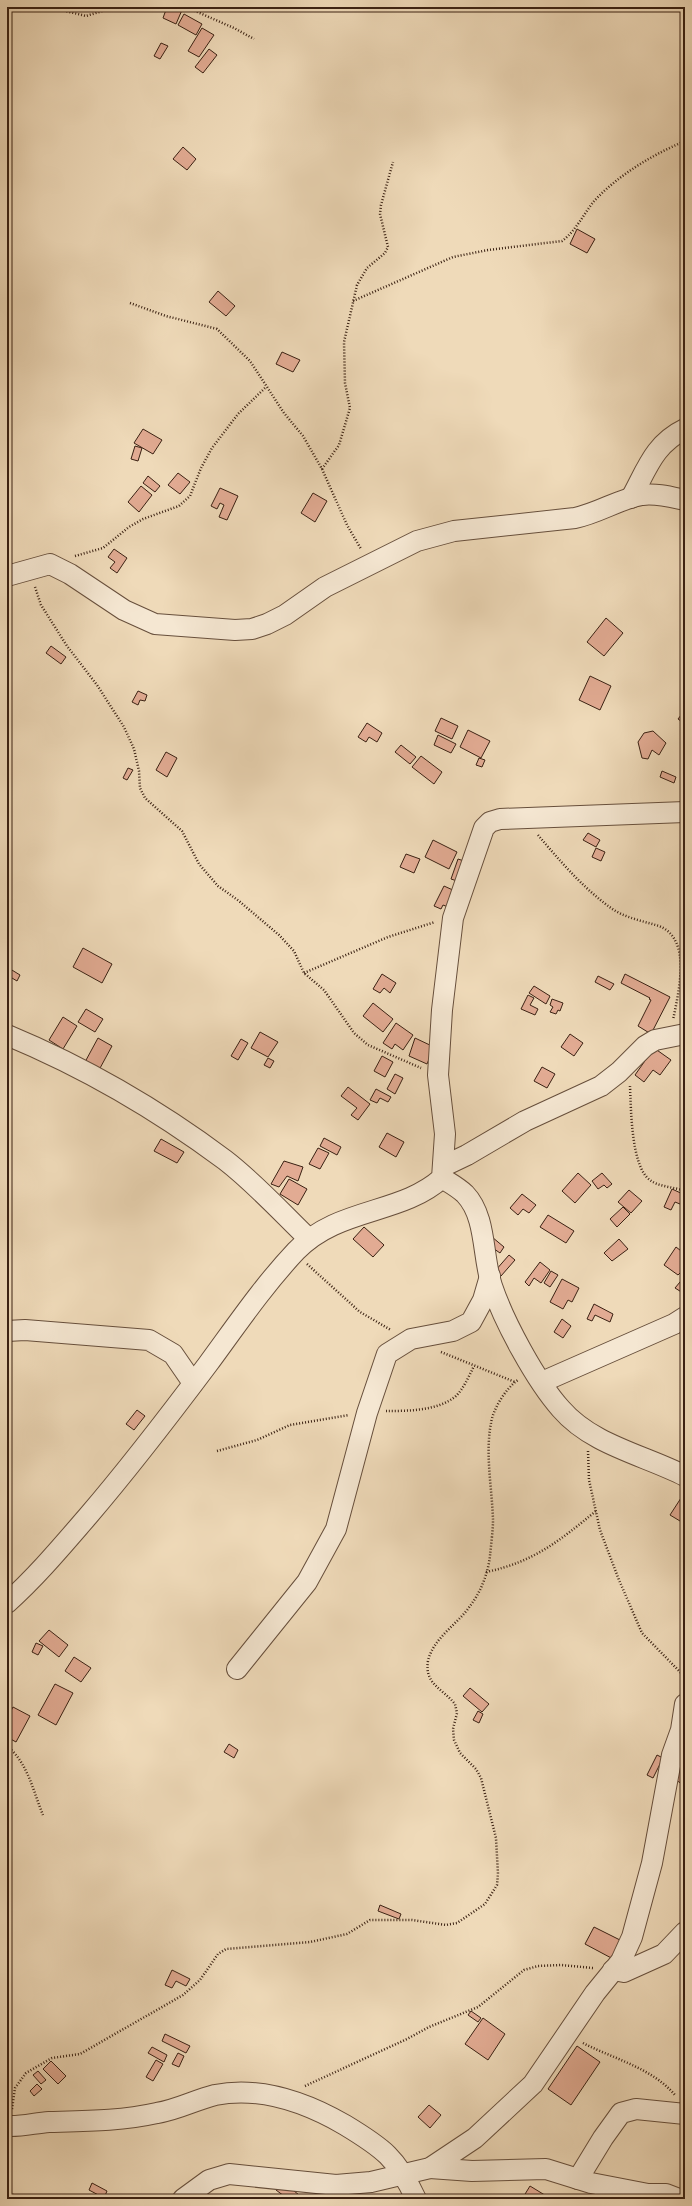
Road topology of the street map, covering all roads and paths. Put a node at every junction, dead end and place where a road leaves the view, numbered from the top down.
1 (49, 7) edge
2 (125, 7) edge
3 (186, 7) edge
4 (254, 39) dead end
5 (685, 141) edge
6 (393, 162) dead end
7 (353, 301) junction
8 (130, 303) dead end
9 (266, 387) junction
10 (685, 429) edge
11 (322, 468) junction
12 (631, 498) junction
13 (685, 500) edge
14 (50, 564) junction
15 (370, 565) junction
16 (29, 569) junction
17 (7, 576) edge
18 (685, 812) edge
19 (525, 818) junction
20 (455, 912) junction
21 (304, 973) junction
22 (7, 1035) edge
23 (676, 1036) edge
24 (629, 1062) junction
25 (438, 1075) junction
26 (443, 1172) junction
27 (685, 1191) edge
28 (309, 1238) junction
29 (490, 1276) junction
30 (685, 1317) edge
31 (7, 1330) edge
32 (538, 1375) junction
33 (193, 1383) junction
34 (587, 1433) junction
35 (685, 1476) edge
36 (596, 1510) junction
37 (486, 1572) junction
38 (7, 1602) edge
39 (236, 1669) dead end
40 (685, 1677) edge
41 (685, 1704) edge
42 (7, 1746) edge
43 (43, 1815) dead end
44 (685, 1932) edge
45 (613, 1970) junction
46 (566, 2035) junction
47 (279, 2098) junction
48 (681, 2107) edge
49 (9, 2126) edge
50 (430, 2168) junction
51 (405, 2175) junction
52 (578, 2179) junction
53 (7, 2192) edge
54 (21, 2199) edge
55 (183, 2199) edge
56 (416, 2199) edge
57 (679, 2199) edge

1 - 2 path
3 - 4 path
5 - 7 path
6 - 7 path
7 - 11 path
8 - 9 path
9 - 11 path
9 - 14 path
10 - 12 street
11 - 15 path
12 - 13 street
12 - 15 street
14 - 15 street
14 - 16 street
16 - 17 street
16 - 21 path
18 - 19 street
19 - 20 street
19 - 23 path
20 - 21 path
20 - 25 street
21 - 25 path
22 - 28 street
23 - 24 street
24 - 26 street
24 - 27 path
25 - 26 street
26 - 28 street
26 - 29 street
28 - 33 street
29 - 32 street
29 - 39 street
30 - 32 street
31 - 33 street
32 - 34 street
32 - 37 path
33 - 38 street
34 - 35 street
34 - 36 path
36 - 37 path
36 - 40 path
37 - 49 path
41 - 45 street
42 - 43 path
44 - 45 street
45 - 46 street
45 - 47 path
46 - 48 path
46 - 50 street
47 - 49 street
47 - 51 street
48 - 52 street
50 - 51 street
50 - 52 street
51 - 55 street
51 - 56 street
52 - 57 street
53 - 54 path

